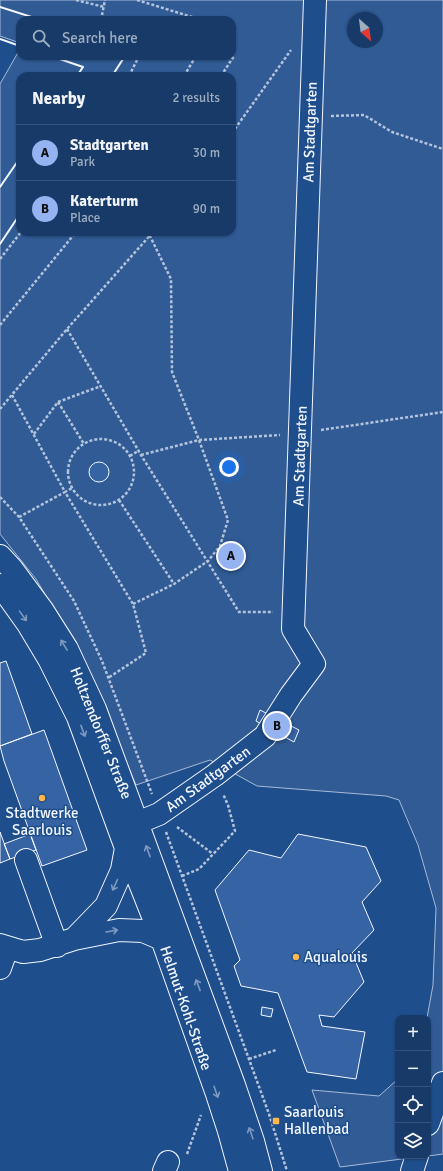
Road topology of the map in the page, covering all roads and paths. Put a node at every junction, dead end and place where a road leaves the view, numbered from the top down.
1 (76, 0) edge
2 (105, 0) edge
3 (137, 0) edge
4 (315, 0) edge
5 (104, 7) junction
6 (102, 16) edge
7 (189, 16) edge
8 (294, 46) dead end
9 (137, 60) edge
10 (194, 60) edge
11 (231, 60) edge
12 (131, 72) edge
13 (186, 72) edge
14 (224, 72) edge
15 (310, 117) junction
16 (236, 127) edge
17 (443, 149) edge
18 (18, 236) edge
19 (73, 236) edge
20 (150, 236) joint
21 (0, 259) edge
22 (0, 325) edge
23 (67, 329) junction
24 (101, 386) junction
25 (12, 395) junction
26 (58, 402) junction
27 (1, 408) edge
28 (443, 412) edge
29 (301, 433) junction
30 (34, 435) junction
31 (199, 440) junction
32 (84, 444) junction
33 (138, 451) junction
34 (141, 455) junction
35 (130, 456) junction
36 (72, 488) junction
37 (65, 492) junction
38 (119, 500) junction
39 (19, 517) dead end
40 (0, 556) edge
41 (208, 561) junction
42 (174, 584) junction
43 (0, 585) edge
44 (133, 604) junction
45 (294, 629) junction
46 (108, 678) dead end
47 (215, 775) junction
48 (138, 823) junction
49 (166, 833) dead end
50 (126, 848) junction
51 (214, 854) junction
52 (26, 860) dead end
53 (182, 876) dead end
54 (158, 880) joint
55 (162, 939) junction
56 (65, 942) junction
57 (4, 946) edge
58 (0, 968) edge
59 (276, 1050) dead end
60 (249, 1059) dead end
61 (443, 1083) edge
62 (202, 1114) dead end
63 (428, 1123) edge
64 (416, 1159) edge
65 (172, 1164) edge
66 (240, 1171) edge
67 (261, 1171) edge
68 (412, 1171) edge

1 - 5 path
2 - 5 path
3 - 7 path
4 - 15 street, Am Stadtgarten
5 - 6 path
8 - 16 path
9 - 12 path
10 - 13 path
11 - 14 path
15 - 17 path
15 - 29 street, Am Stadtgarten
18 - 21 path
19 - 22 path
20 - 23 path
20 - 31 path
23 - 24 path
23 - 25 path
24 - 26 path
24 - 33 path
25 - 27 path
25 - 30 path
26 - 30 path
26 - 32 path
28 - 29 path
29 - 31 path
29 - 45 street, Am Stadtgarten
30 - 37 path
31 - 34 path
31 - 41 path
32 - 35 path
32 - 36 path
33 - 34 path
33 - 35 path
34 - 41 path
35 - 38 path
36 - 37 path
36 - 38 path
37 - 39 path
37 - 44 path
38 - 42 path
48 -> 40 street, Holtzendorffer Straße
41 - 42 path
41 - 45 path
42 - 44 path
43 -> 50 street, Holtzendorffer Straße
44 - 46 path
45 - 47 street, Am Stadtgarten
47 - 48 street, Am Stadtgarten
47 - 51 path
54 -> 48 street, Holtzendorffer Straße
49 - 51 path
50 - 55 street, Helmut-Kohl-Straße
50 -> 56 street
51 - 53 path
52 - 56 street
67 -> 54 street, Helmut-Kohl-Straße
56 -> 55 street
55 -> 66 street, Helmut-Kohl-Straße
56 - 57 street
57 - 58 street
59 - 60 path
61 - 63 street
62 - 65 path
64 - 68 street

